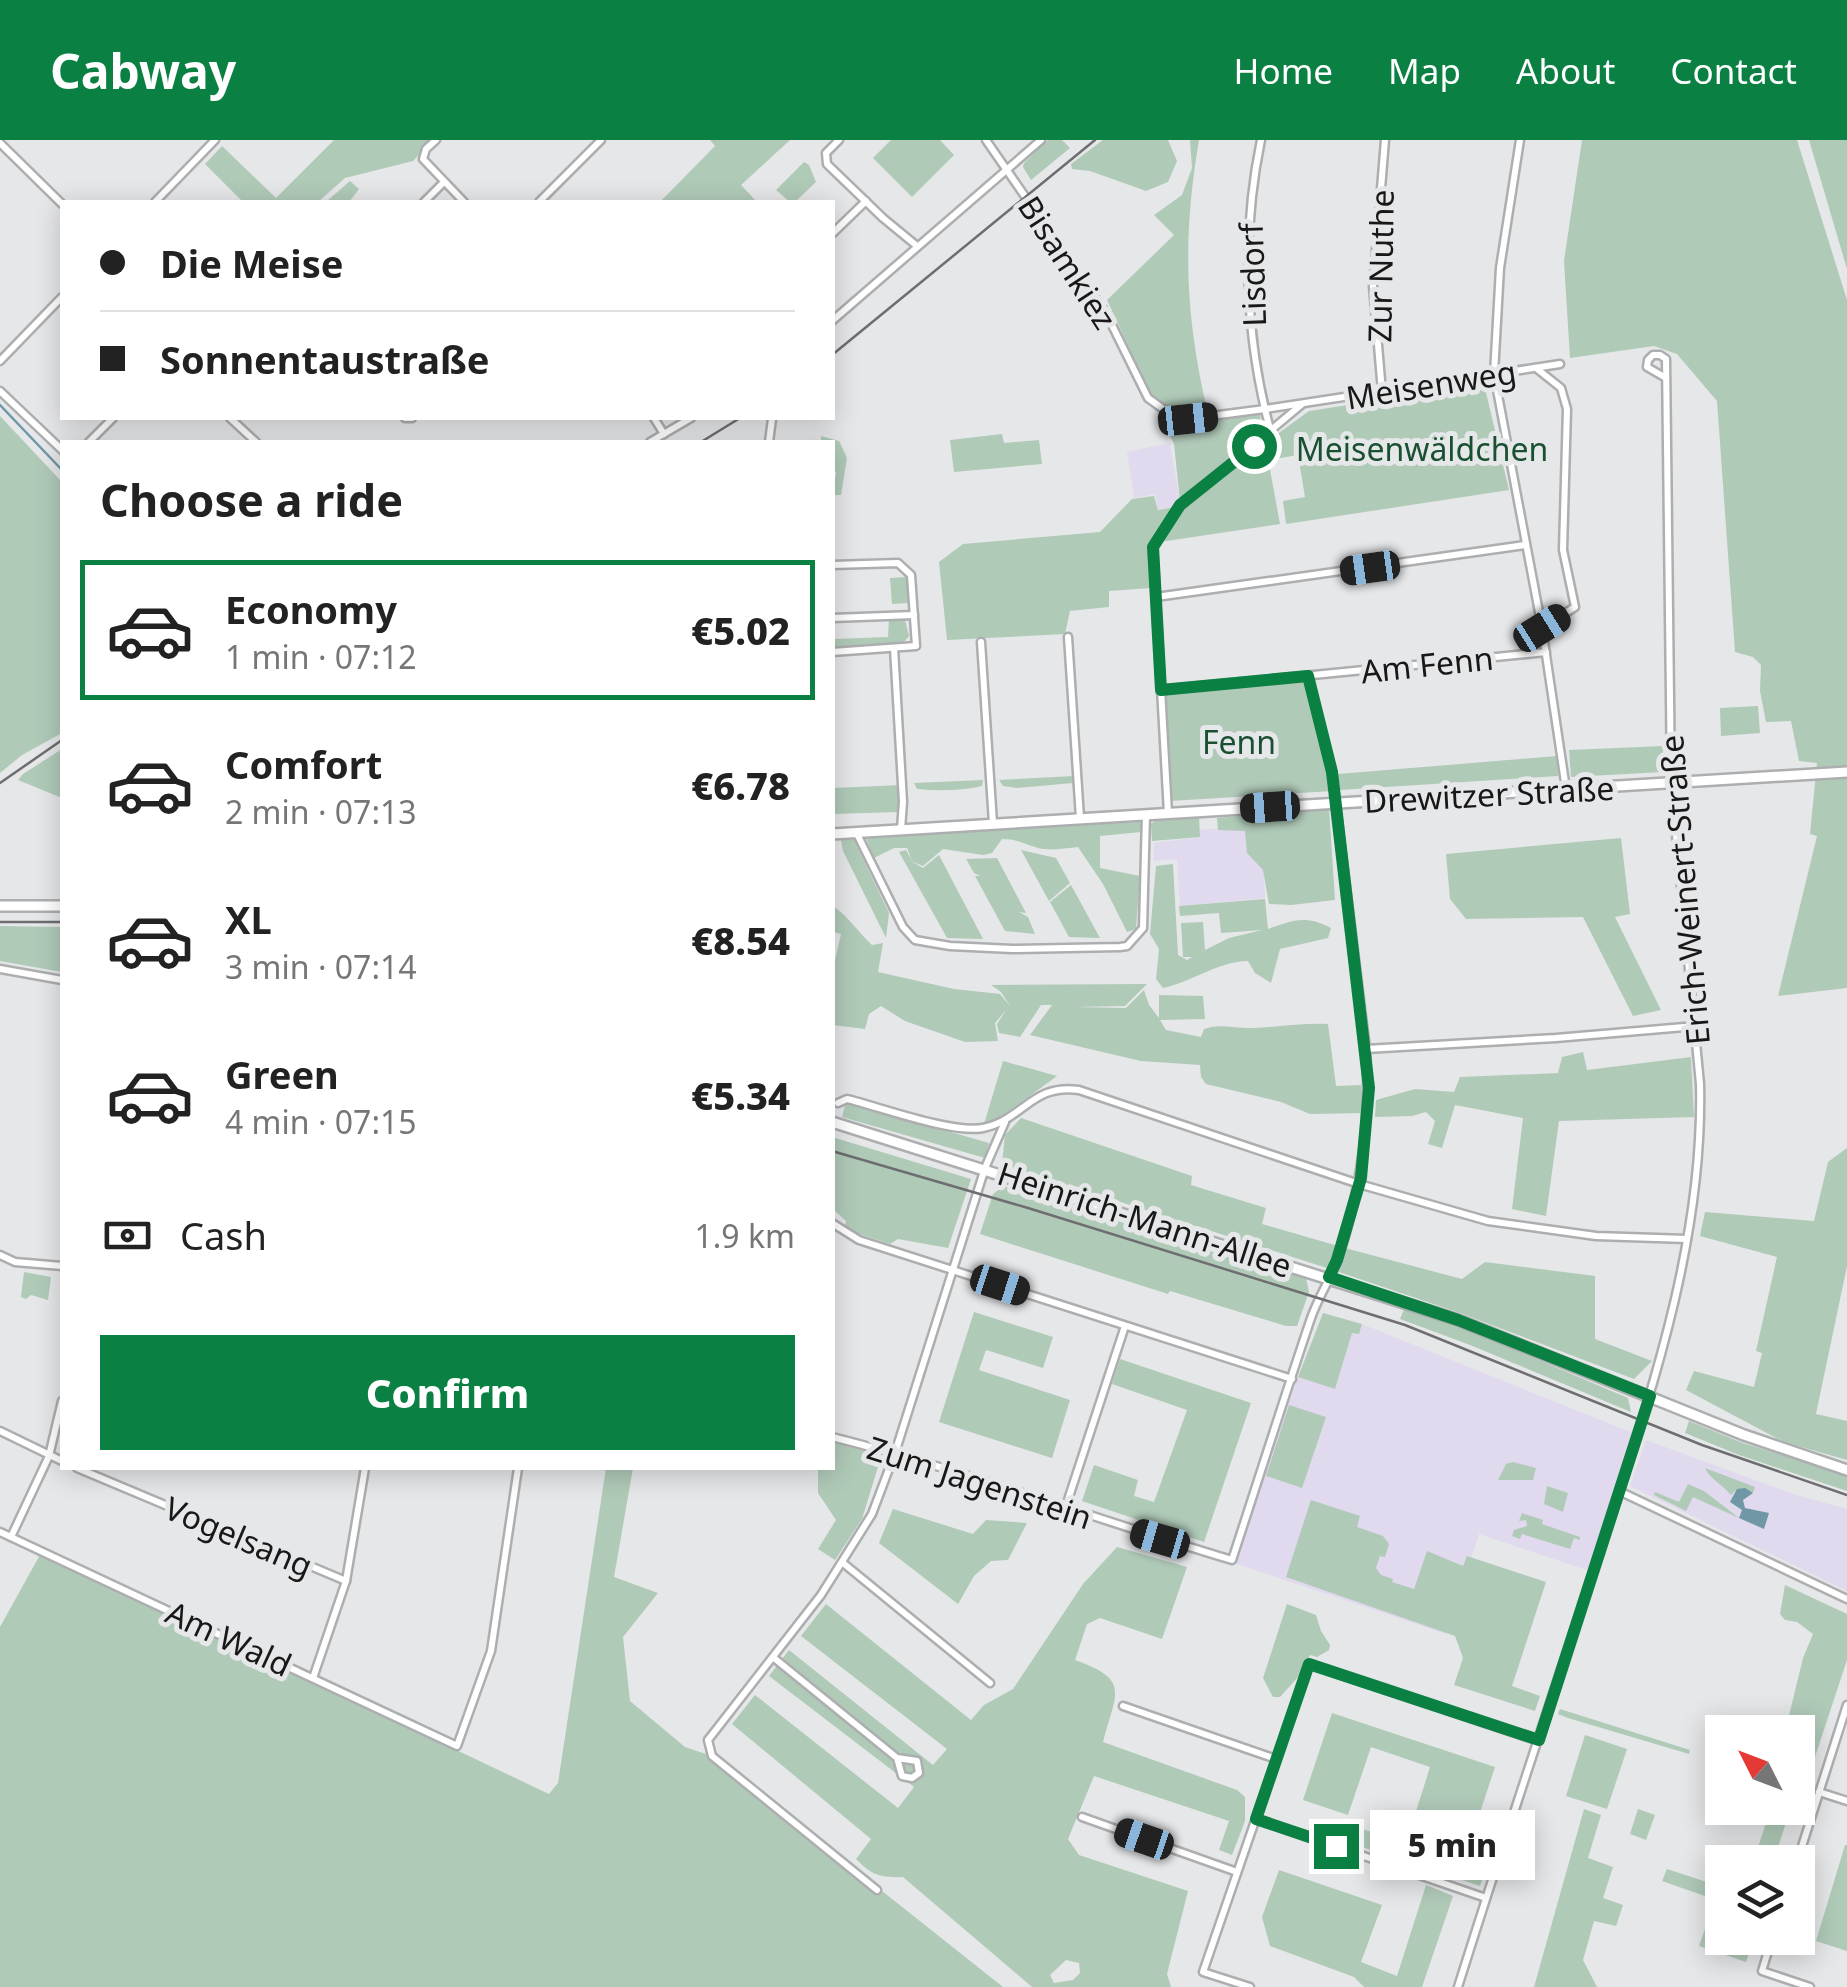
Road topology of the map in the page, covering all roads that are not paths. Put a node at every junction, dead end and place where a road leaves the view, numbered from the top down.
1 (215, 140) edge
2 (436, 140) edge
3 (600, 140) edge
4 (838, 140) edge
5 (986, 140) edge
6 (1040, 140) edge
7 (1261, 140) edge
8 (1385, 140) edge
9 (1520, 140) edge
10 (0, 144) edge
11 (1006, 170) junction
12 (444, 182) junction
13 (157, 200) edge
14 (426, 200) edge
15 (462, 200) edge
16 (541, 200) edge
17 (866, 201) junction
18 (60, 202) edge
19 (835, 232) edge
20 (918, 246) junction
21 (60, 299) edge
22 (835, 318) edge
23 (0, 360) edge
24 (1560, 364) dead end
25 (1536, 368) junction
26 (1494, 374) junction
27 (1666, 378) dead end
28 (1143, 388) joint
29 (0, 391) edge
30 (1382, 392) junction
31 (1302, 404) junction
32 (1264, 410) junction
33 (112, 420) edge
34 (232, 420) edge
35 (655, 420) edge
36 (688, 420) edge
37 (1271, 433) junction
38 (664, 434) junction
39 (91, 440) edge
40 (254, 440) edge
41 (654, 440) edge
42 (60, 448) edge
43 (1525, 545) junction
44 (835, 565) edge
45 (1156, 597) junction
46 (914, 615) junction
47 (835, 618) edge
48 (1542, 628) junction
49 (1068, 637) dead end
50 (980, 642) dead end
51 (894, 648) junction
52 (835, 652) edge
53 (1546, 652) junction
54 (1308, 676) junction
55 (1161, 690) junction
56 (1847, 772) edge
57 (1670, 783) junction
58 (1566, 789) junction
59 (1334, 803) junction
60 (1168, 813) junction
61 (1146, 815) junction
62 (1080, 818) junction
63 (993, 823) junction
64 (901, 829) junction
65 (856, 832) junction
66 (835, 834) edge
67 (0, 906) edge
68 (60, 906) edge
69 (0, 969) edge
70 (60, 980) edge
71 (1696, 1026) junction
72 (1366, 1049) junction
73 (838, 1102) dead end
74 (1006, 1122) junction
75 (835, 1123) edge
76 (985, 1168) junction
77 (1359, 1184) junction
78 (835, 1225) edge
79 (1687, 1239) junction
80 (0, 1255) edge
81 (60, 1266) edge
82 (953, 1270) junction
83 (1329, 1277) junction
84 (1126, 1326) junction
85 (1292, 1379) junction
86 (1650, 1396) junction
87 (60, 1409) edge
88 (0, 1431) edge
89 (835, 1437) edge
90 (895, 1453) junction
91 (49, 1456) junction
92 (60, 1460) edge
93 (83, 1470) edge
94 (364, 1470) edge
95 (518, 1470) edge
96 (1847, 1470) edge
97 (1620, 1491) junction
98 (1065, 1509) junction
99 (0, 1532) edge
100 (11, 1537) junction
101 (843, 1563) junction
102 (346, 1581) junction
103 (1847, 1598) edge
104 (774, 1658) junction
105 (313, 1678) junction
106 (990, 1683) dead end
107 (1847, 1705) edge
108 (1123, 1706) dead end
109 (1539, 1740) junction
110 (897, 1758) dead end
111 (1276, 1759) junction
112 (1819, 1792) junction
113 (1847, 1801) edge
114 (1082, 1817) dead end
115 (1256, 1819) junction
116 (1802, 1845) edge
117 (1237, 1872) junction
118 (877, 1890) dead end
119 (1486, 1898) junction
120 (1767, 1955) edge
121 (1250, 1987) edge
122 (1458, 1987) edge
123 (1810, 1987) edge

1 - 13 street
2 - 12 street
3 - 16 street
4 - 17 street
5 - 11 street, Bisamkiez
6 - 11 street
7 - 32 street, Lisdorf
8 - 30 street, Zur Nuthe
9 - 26 street
10 - 18 street
11 - 20 street
11 - 28 street, Bisamkiez
12 - 14 street
12 - 15 street
17 - 19 street
17 - 20 street
20 - 22 street
21 - 23 street
24 - 25 street, Meisenweg
25 - 26 street, Meisenweg
25 - 48 street
26 - 30 street, Meisenweg
26 - 43 street
27 - 57 street, Erich-Weinert-Straße
28 - 32 street, Meisenweg
29 - 42 street
30 - 31 street, Meisenweg
31 - 32 street, Meisenweg
31 - 37 street, Meisenweg
32 - 37 street
33 - 39 street
34 - 40 street
35 - 38 street
36 - 38 street
37 - 45 street, Meisenweg
38 - 41 street
43 - 45 street
43 - 48 street
44 - 46 street
45 - 55 street, Meisenweg
46 - 47 street
46 - 51 street
48 - 53 street
49 - 62 street
50 - 63 street
51 - 52 street
51 - 64 street
53 - 54 street, Am Fenn
53 - 58 street
54 - 55 street, Am Fenn
54 - 59 street
55 - 60 street, Meisenweg
56 - 57 main road, Drewitzer Straße
57 - 58 main road, Drewitzer Straße
57 - 71 street, Erich-Weinert-Straße
58 - 59 main road, Drewitzer Straße
59 - 60 main road, Drewitzer Straße
59 - 72 street
60 - 61 main road, Drewitzer Straße
61 - 62 main road, Drewitzer Straße
61 - 65 street
62 - 63 main road, Drewitzer Straße
63 - 64 main road, Drewitzer Straße
64 - 65 main road, Drewitzer Straße
65 - 66 main road, Drewitzer Straße
67 - 68 main road
69 - 70 street
71 - 72 street
71 - 79 street, Erich-Weinert-Straße
72 - 77 street
73 - 74 street
74 - 76 street
74 - 77 street
75 - 76 main road, Heinrich-Mann-Allee
76 - 82 street
76 - 83 main road, Heinrich-Mann-Allee
77 - 79 street
77 - 83 street
78 - 82 street
79 - 86 street, Erich-Weinert-Straße
80 - 81 street
82 - 84 street
82 - 90 street
83 - 85 street
83 - 86 main road, Heinrich-Mann-Allee
84 - 85 street
84 - 98 street
85 - 98 street, Zum Jagenstein
86 - 96 main road, Heinrich-Mann-Allee
86 - 97 street, Erich-Weinert-Straße
87 - 91 street
88 - 91 street
89 - 90 street, Zum Jagenstein
90 - 98 street, Zum Jagenstein
90 - 101 street
91 - 92 street
91 - 100 street
93 - 102 street, Vogelsang
94 - 102 street
95 - 105 street, Am Wald
97 - 103 street
97 - 109 street, Erich-Weinert-Straße
99 - 100 street, Am Wald
100 - 105 street, Am Wald
101 - 104 street
101 - 106 street
102 - 105 street
104 - 110 street
104 - 118 street
107 - 112 street
108 - 111 street
109 - 111 street
109 - 119 street, Erich-Weinert-Straße
111 - 115 street
112 - 113 street
112 - 116 street
114 - 117 street
115 - 117 street
115 - 119 street
117 - 121 street
119 - 122 street, Erich-Weinert-Straße
120 - 123 street

